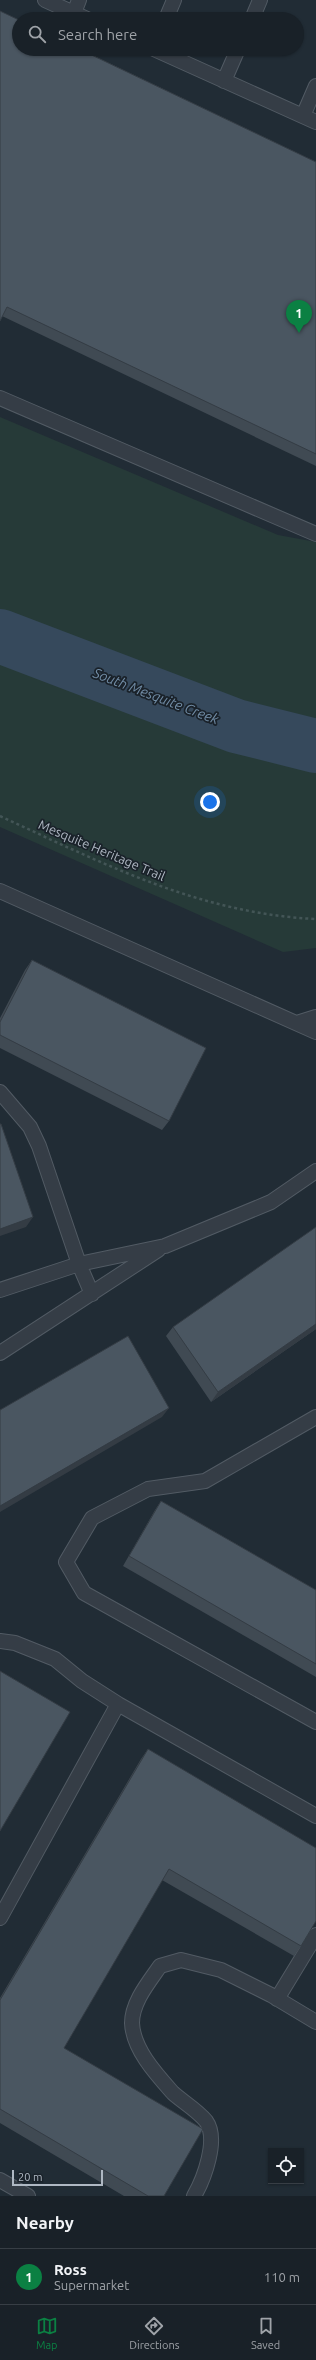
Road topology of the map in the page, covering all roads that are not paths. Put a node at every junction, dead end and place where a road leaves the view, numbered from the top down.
1 (45, 0) edge
2 (79, 0) edge
3 (174, 0) edge
4 (260, 0) edge
5 (72, 12) edge
6 (74, 12) edge
7 (169, 12) edge
8 (255, 12) edge
9 (170, 56) edge
10 (235, 56) edge
11 (224, 80) junction
12 (316, 86) edge
13 (303, 116) junction
14 (316, 122) edge
15 (0, 398) edge
16 (316, 534) edge
17 (0, 891) edge
18 (316, 1017) edge
19 (297, 1023) junction
20 (316, 1032) edge
21 (0, 1092) edge
22 (316, 1171) edge
23 (166, 1246) junction
24 (78, 1264) junction
25 (0, 1290) edge
26 (92, 1294) junction
27 (0, 1353) edge
28 (316, 1417) edge
29 (0, 1641) edge
30 (118, 1704) junction
31 (316, 1722) edge
32 (316, 1816) edge
33 (0, 1918) edge
34 (316, 1935) edge
35 (277, 1999) junction
36 (316, 2022) edge
37 (0, 2180) edge
38 (28, 2196) edge
39 (194, 2196) edge

1 - 5 lane
2 - 6 lane
3 - 7 lane
4 - 8 lane
9 - 11 lane
10 - 11 lane
11 - 13 lane
12 - 13 lane
13 - 14 lane
15 - 16 lane
17 - 19 lane
18 - 19 lane
19 - 20 lane
21 - 24 lane
22 - 23 lane
23 - 24 lane
23 - 26 lane
24 - 25 lane
24 - 26 lane
26 - 27 lane
28 - 31 lane
29 - 30 lane
30 - 32 lane
30 - 33 lane
34 - 35 lane
35 - 36 lane
35 - 39 lane
37 - 38 lane

